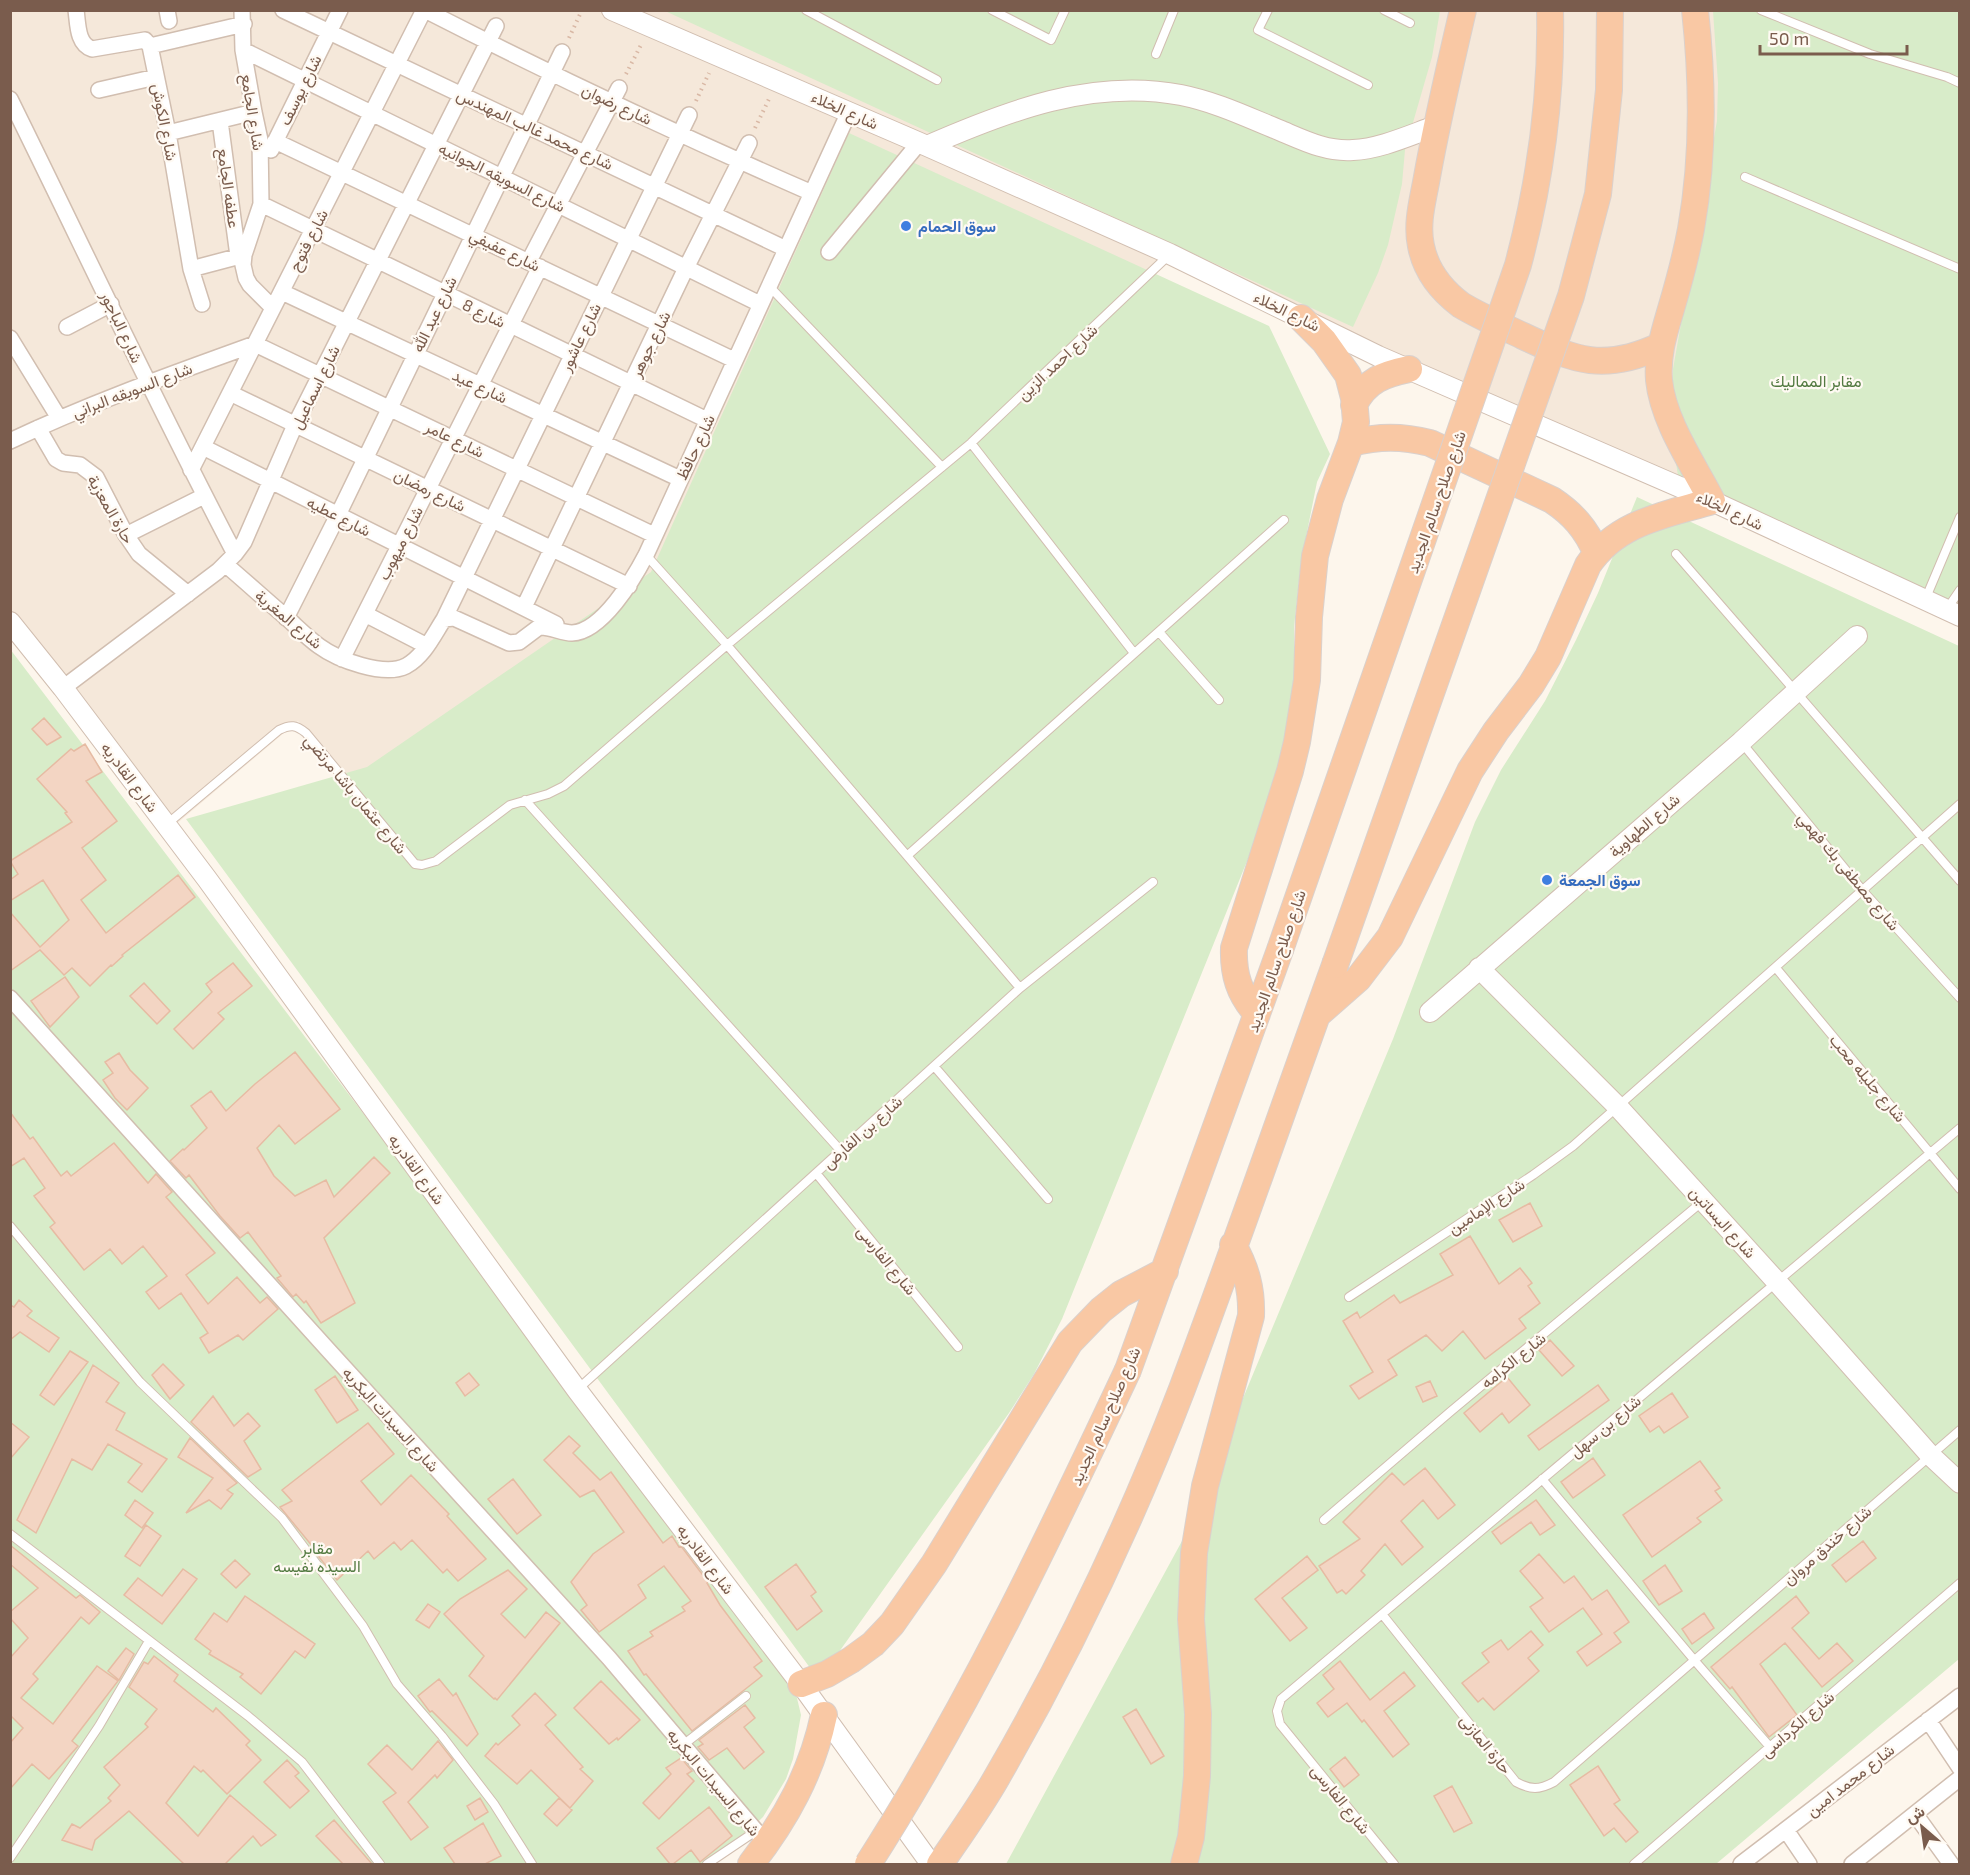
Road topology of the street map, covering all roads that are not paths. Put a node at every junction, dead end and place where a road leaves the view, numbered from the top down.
1 (76, 10) edge
2 (283, 10) edge
3 (340, 10) edge
4 (424, 10) edge
5 (612, 10) edge
6 (806, 10) edge
7 (992, 10) edge
8 (1065, 10) edge
9 (1174, 10) edge
10 (1268, 10) edge
11 (1384, 10) edge
12 (1463, 10) edge
13 (1550, 10) edge
14 (1610, 10) edge
15 (1695, 10) edge
16 (1761, 10) edge
17 (243, 17) edge
18 (1410, 23) dead end
19 (496, 26) dead end
20 (329, 32) junction
21 (487, 42) junction
22 (150, 46) junction
23 (243, 50) junction
24 (562, 52) road end
25 (1156, 54) dead end
26 (397, 64) junction
27 (552, 73) junction
28 (156, 77) junction
29 (938, 80) dead end
30 (305, 81) junction
31 (1959, 83) edge
32 (1368, 85) dead end
33 (99, 90) dead end
34 (461, 94) junction
35 (615, 95) junction
36 (10, 99) edge
37 (254, 112) junction
38 (849, 112) junction
39 (372, 114) junction
40 (689, 115) road end
41 (220, 121) junction
42 (526, 125) junction
43 (1436, 126) junction
44 (168, 133) junction
45 (680, 133) junction
46 (275, 141) junction
47 (748, 143) road end
48 (435, 144) junction
49 (923, 144) junction
50 (585, 153) junction
51 (740, 161) junction
52 (261, 170) junction
53 (342, 173) junction
54 (501, 177) junction
55 (1745, 177) dead end
56 (654, 186) junction
57 (812, 193) junction
58 (405, 203) junction
59 (261, 204) junction
60 (558, 205) junction
61 (713, 214) junction
62 (313, 230) junction
63 (473, 235) junction
64 (628, 239) junction
65 (786, 249) junction
66 (829, 252) dead end
67 (1170, 254) junction
68 (241, 256) junction
69 (377, 261) junction
70 (534, 264) junction
71 (686, 268) junction
72 (191, 269) junction
73 (1959, 269) edge
74 (769, 285) junction
75 (282, 292) junction
76 (444, 293) junction
77 (600, 296) junction
78 (111, 304) junction
79 (202, 304) dead end
80 (760, 304) junction
81 (273, 308) junction
82 (1301, 318) junction
83 (346, 323) junction
84 (659, 324) junction
85 (510, 325) junction
86 (67, 327) dead end
87 (10, 338) edge
88 (255, 344) junction
89 (1660, 346) junction
90 (415, 355) junction
91 (572, 355) junction
92 (734, 360) junction
93 (1410, 369) junction
94 (320, 375) junction
95 (147, 383) junction
96 (631, 384) junction
97 (480, 386) junction
98 (230, 393) junction
99 (1354, 405) junction
100 (390, 407) junction
101 (543, 415) junction
102 (59, 418) junction
103 (707, 420) junction
104 (296, 425) junction
105 (38, 428) junction
106 (453, 438) junction
107 (10, 441) edge
108 (602, 443) junction
109 (971, 443) junction
110 (1351, 443) junction
111 (203, 447) junction
112 (365, 458) junction
113 (942, 467) junction
114 (516, 468) junction
115 (191, 470) junction
116 (680, 479) junction
117 (270, 481) junction
118 (428, 489) junction
119 (204, 496) junction
120 (576, 497) junction
121 (1712, 501) junction
122 (338, 515) junction
123 (1959, 517) edge
124 (491, 519) junction
125 (1284, 520) dead end
126 (126, 535) junction
127 (654, 535) junction
128 (399, 546) junction
129 (552, 549) junction
130 (1596, 552) junction
131 (1676, 554) dead end
132 (646, 555) junction
133 (230, 559) junction
134 (463, 577) junction
135 (629, 586) junction
136 (1959, 590) edge
137 (188, 594) junction
138 (1924, 601) junction
139 (524, 607) junction
140 (1953, 613) edge
141 (365, 614) junction
142 (286, 618) junction
143 (444, 620) junction
144 (10, 622) edge
145 (1159, 632) junction
146 (572, 633) junction
147 (1857, 636) dead end
148 (728, 645) junction
149 (427, 646) junction
150 (1134, 653) junction
151 (342, 659) junction
152 (63, 688) junction
153 (1796, 692) junction
154 (1219, 700) dead end
155 (1741, 742) junction
156 (525, 800) junction
157 (1959, 804) edge
158 (166, 825) junction
159 (1922, 838) junction
160 (908, 855) junction
161 (436, 861) joint
162 (1959, 881) edge
163 (1153, 882) dead end
164 (1863, 891) junction
165 (1479, 968) junction
166 (1776, 968) junction
167 (1020, 988) junction
168 (10, 998) edge
169 (1959, 998) edge
170 (1430, 1012) dead end
171 (1257, 1014) junction
172 (1317, 1015) junction
173 (934, 1066) junction
174 (1618, 1107) junction
175 (1959, 1128) edge
176 (841, 1151) junction
177 (1930, 1154) junction
178 (816, 1173) junction
179 (1959, 1189) edge
180 (1048, 1198) dead end
181 (1703, 1201) junction
182 (10, 1226) edge
183 (1233, 1245) junction
184 (1165, 1271) junction
185 (1778, 1282) junction
186 (1348, 1297) dead end
187 (958, 1347) dead end
188 (577, 1390) junction
189 (1959, 1430) edge
190 (1930, 1455) junction
191 (1542, 1479) junction
192 (1959, 1484) edge
193 (1324, 1520) dead end
194 (10, 1534) edge
195 (1959, 1583) edge
196 (1382, 1614) junction
197 (149, 1641) junction
198 (1695, 1661) junction
199 (801, 1684) junction
200 (746, 1696) dead end
201 (1959, 1696) edge
202 (824, 1715) junction
203 (1928, 1720) junction
204 (1287, 1734) joint
205 (683, 1745) junction
206 (1770, 1747) junction
207 (1959, 1768) edge
208 (1959, 1778) edge
209 (1915, 1814) junction
210 (1786, 1830) junction
211 (761, 1837) junction
212 (10, 1858) edge
213 (1859, 1862) edge
214 (380, 1864) edge
215 (532, 1864) edge
216 (706, 1864) edge
217 (751, 1864) edge
218 (868, 1864) edge
219 (931, 1864) edge
220 (940, 1864) edge
221 (1184, 1864) edge
222 (1394, 1864) edge
223 (1634, 1864) edge
224 (1741, 1864) edge
225 (1809, 1864) edge
226 (1951, 1864) edge

1 - 22 street
2 - 20 street, شارع محمد غالب المهندس
3 - 20 street, شارع يوسف
4 - 21 street, شارع رضوان
4 - 26 street, شارع فتوح
5 - 38 street, شارع الخلاء
6 - 29 lane
7 - 8 lane
9 - 25 lane
10 - 32 lane
11 - 18 lane
12 - 43 highway
13 - 171 highway, شارع صلاح سالم الجديد, bridge
14 - 172 highway, bridge
15 - 89 highway
16 - 31 lane
17 - 22 street
17 - 23 street, شارع الجامع
19 - 21 street, شارع اسماعيل
20 - 26 street, شارع محمد غالب المهندس
20 - 30 street, شارع يوسف
21 - 27 street, شارع رضوان
21 - 34 street, شارع اسماعيل
22 - 28 street, شارع الكوش
23 - 30 street, شارع السويقه الجوانيه
23 - 37 street, شارع الجامع
24 - 27 street, شارع عبد الله
26 - 34 street, شارع محمد غالب المهندس
26 - 39 street, شارع فتوح
27 - 35 street, شارع رضوان
27 - 42 street, شارع عبد الله
28 - 33 street
28 - 44 street, شارع الكوش
30 - 39 street, شارع السويقه الجوانيه
30 - 46 street, شارع يوسف
34 - 42 street, شارع محمد غالب المهندس
34 - 48 street, شارع اسماعيل
35 - 45 street, شارع رضوان
35 - 50 street, شارع ميهوب
36 - 78 street, شارع الباجور
37 - 41 street
37 - 52 street, شارع الجامع
38 - 49 street, شارع الخلاء
38 - 57 street, شارع حافظ
39 - 48 street, شارع السويقه الجوانيه
39 - 53 street, شارع فتوح
40 - 45 street, شارع عاشور
41 - 44 street
41 - 68 street, عطفه الجامع
42 - 50 street, شارع محمد غالب المهندس
42 - 54 street, شارع عبد الله
43 - 49 street
43 - 89 highway
44 - 72 street, شارع الكوش
45 - 51 street, شارع رضوان
45 - 56 street, شارع عاشور
46 - 52 street, شارع يوسف
46 - 53 street, شارع عفيفي
47 - 51 street, شارع جوهر
48 - 54 street, شارع السويقه الجوانيه
48 - 58 street, شارع اسماعيل
49 - 66 street
49 - 67 street, شارع الخلاء
50 - 56 street, شارع محمد غالب المهندس
50 - 60 street, شارع ميهوب
51 - 57 street, شارع رضوان
51 - 61 street, شارع جوهر
52 - 59 street, شارع الجامع
53 - 58 street, شارع عفيفي
53 - 62 street, شارع فتوح
54 - 60 street, شارع السويقه الجوانيه
54 - 63 street, شارع عبد الله
55 - 73 lane
56 - 61 street, شارع محمد غالب المهندس
56 - 64 street, شارع عاشور
57 - 65 street, شارع حافظ
58 - 63 street, شارع عفيفي
58 - 69 street, شارع اسماعيل
59 - 62 street, شارع 8
59 - 68 street, شارع الجامع
60 - 64 street, شارع السويقه الجوانيه
60 - 70 street, شارع ميهوب
61 - 65 street, شارع محمد غالب المهندس
61 - 71 street, شارع جوهر
62 - 69 street, شارع 8
62 - 75 street, شارع فتوح
63 - 70 street, شارع عفيفي
63 - 76 street, شارع عبد الله
64 - 71 street, شارع السويقه الجوانيه
64 - 77 street, شارع عاشور
65 - 74 street, شارع حافظ
67 - 82 street, شارع الخلاء
67 - 109 lane, شارع احمد الزين
68 - 72 street
68 - 81 street, شارع الجامع
69 - 76 street, شارع 8
69 - 83 street, شارع اسماعيل
70 - 77 street, شارع عفيفي
70 - 85 street, شارع ميهوب
71 - 80 street, شارع السويقه الجوانيه
71 - 84 street, شارع جوهر
72 - 79 street, شارع الكوش
74 - 80 street, شارع حافظ
74 - 113 lane
75 - 81 street, شارع فتوح
75 - 83 street, شارع عيد
76 - 85 street, شارع 8
76 - 90 street, شارع عبد الله
77 - 84 street, شارع عفيفي
77 - 91 street, شارع عاشور
78 - 86 street
78 - 95 street, شارع الباجور
80 - 92 street, شارع حافظ
81 - 88 street, شارع فتوح
82 - 93 street, شارع الخلاء
82 - 99 highway
83 - 90 street, شارع عيد
83 - 94 street, شارع اسماعيل
84 - 92 street, شارع عفيفي
84 - 96 street, شارع جوهر
85 - 91 street, شارع 8
85 - 97 street, شارع ميهوب
87 - 102 street
88 - 94 street, شارع عامر
88 - 95 street, شارع السويقه البراني
88 - 98 street, شارع فتوح
89 - 121 highway
90 - 97 street, شارع عيد
90 - 100 street, شارع عبد الله
91 - 96 street, شارع 8
91 - 101 street, شارع عاشور
92 - 103 street, شارع حافظ
93 - 99 highway
93 - 121 street, شارع الخلاء
94 - 100 street, شارع عامر
94 - 104 street, شارع اسماعيل
95 - 102 street, شارع السويقه البراني
95 - 115 street, شارع الباجور
96 - 103 street, شارع 8
96 - 108 street, شارع جوهر
97 - 101 street, شارع عيد
97 - 106 street, شارع ميهوب
98 - 104 street, شارع رمضان
98 - 111 street, شارع فتوح
99 - 110 highway
100 - 106 street, شارع عامر
100 - 112 street, شارع عبد الله
101 - 108 street, شارع عيد
101 - 114 street, شارع عاشور
102 - 105 street, شارع السويقه البراني
103 - 116 street, شارع حافظ
104 - 112 street, شارع رمضان
104 - 117 street, شارع اسماعيل
105 - 107 street, شارع السويقه البراني
105 - 126 street, حارة المعزية
106 - 114 street, شارع عامر
106 - 118 street, شارع ميهوب
108 - 116 street, شارع عيد
108 - 120 street, شارع جوهر
109 - 113 lane, شارع احمد الزين
109 - 150 lane
110 - 130 highway
110 - 171 highway
111 - 115 street, شارع فتوح
111 - 117 street, شارع عطيه
112 - 118 street, شارع رمضان
112 - 122 street, شارع عبد الله
113 - 148 lane, شارع احمد الزين
114 - 120 street, شارع عامر
114 - 124 street, شارع عاشور
115 - 119 street, شارع الباجور
116 - 127 street, شارع حافظ
117 - 122 street, شارع عطيه
117 - 133 street, شارع اسماعيل
118 - 124 street, شارع رمضان
118 - 128 street, شارع ميهوب
119 - 126 street
119 - 133 street, شارع الباجور
120 - 127 street, شارع عامر
120 - 129 street, شارع جوهر
121 - 130 highway
121 - 138 street, شارع الخلاء
122 - 128 street, شارع عطيه
122 - 142 street, شارع عبد الله
123 - 138 lane
124 - 129 street, شارع رمضان
124 - 134 street, شارع عاشور
125 - 145 lane
126 - 137 street, حارة المعزية
127 - 132 street, شارع حافظ
128 - 134 street, شارع عطيه
128 - 141 street, شارع ميهوب
129 - 135 street, شارع رمضان
129 - 139 street, شارع جوهر
130 - 172 highway
131 - 153 lane
132 - 135 street, شارع حافظ
132 - 148 lane
133 - 137 street, شارع اسماعيل
133 - 142 street, شارع المغرية
134 - 139 street, شارع عطيه
134 - 143 street, شارع عاشور
135 - 146 street, شارع حافظ
136 - 140 lane
137 - 152 street, شارع اسماعيل
138 - 140 street, شارع الخلاء
139 - 146 street, شارع عطيه
141 - 149 street
141 - 151 street, شارع ميهوب
142 - 151 street, شارع المغرية
143 - 146 street
143 - 149 street, شارع المغرية
144 - 152 street, شارع القادريه
145 - 150 lane
145 - 154 lane
147 - 153 street, شارع الطهاوية
148 - 156 lane, شارع احمد الزين
148 - 160 lane
149 - 151 street, شارع المغرية
150 - 160 lane
152 - 158 street, شارع القادريه
153 - 155 street, شارع الطهاوية
153 - 159 lane
155 - 164 lane, شارع مصطفى بك فهمي
155 - 165 street, شارع الطهاوية
156 - 161 lane, شارع احمد الزين
156 - 176 lane
157 - 159 lane, شارع الإمامين
158 - 161 lane, شارع عثمان باشا مرتضي
158 - 188 street, شارع القادريه
159 - 162 lane
159 - 164 lane, شارع الإمامين
160 - 167 lane
163 - 167 lane, شارع بن الفارض
164 - 166 lane, شارع الإمامين
164 - 169 lane, شارع مصطفى بك فهمي
165 - 170 street, شارع الطهاوية
165 - 174 street, شارع البساتين
166 - 174 lane, شارع الإمامين
166 - 177 lane, شارع جليله محب
167 - 173 lane, شارع بن الفارض
168 - 205 street, شارع السيدات البكريه
171 - 184 highway, شارع صلاح سالم الجديد
172 - 183 highway
173 - 176 lane, شارع بن الفارض
173 - 180 lane
174 - 181 street, شارع البساتين
174 - 186 lane, شارع الإمامين
175 - 177 lane, شارع بن سهل
176 - 178 lane, شارع بن الفارض
177 - 179 lane, شارع جليله محب
177 - 185 lane, شارع بن سهل
178 - 187 lane, شارع الفارسى
178 - 188 lane, شارع بن الفارض
181 - 185 street, شارع البساتين
181 - 193 lane, شارع الكرامه
182 - 215 lane
183 - 220 highway
183 - 221 highway
184 - 199 highway
184 - 218 highway, شارع صلاح سالم الجديد, bridge
185 - 190 street, شارع البساتين
185 - 191 lane, شارع بن سهل
188 - 199 street, شارع القادريه
189 - 190 lane, شارع خندق مروان
190 - 192 street, شارع البساتين
190 - 198 lane, شارع خندق مروان
191 - 196 lane, شارع بن سهل
191 - 198 lane
194 - 197 lane
195 - 206 lane, شارع الكرداسى
196 - 198 lane, حارة المازنى
196 - 204 lane, شارع بن سهل
197 - 212 lane
197 - 214 lane
198 - 206 lane
199 - 202 street, شارع القادريه
200 - 205 lane
201 - 203 street, شارع محمد امين
202 - 211 highway
202 - 219 street, شارع القادريه
203 - 207 street
203 - 210 street, شارع محمد امين
204 - 222 lane, شارع الفارسى
205 - 211 street, شارع السيدات البكريه
206 - 223 lane, شارع الكرداسى
208 - 209 street
209 - 213 street
209 - 226 street
210 - 224 street, شارع محمد امين
210 - 225 street
211 - 216 lane
211 - 217 highway

